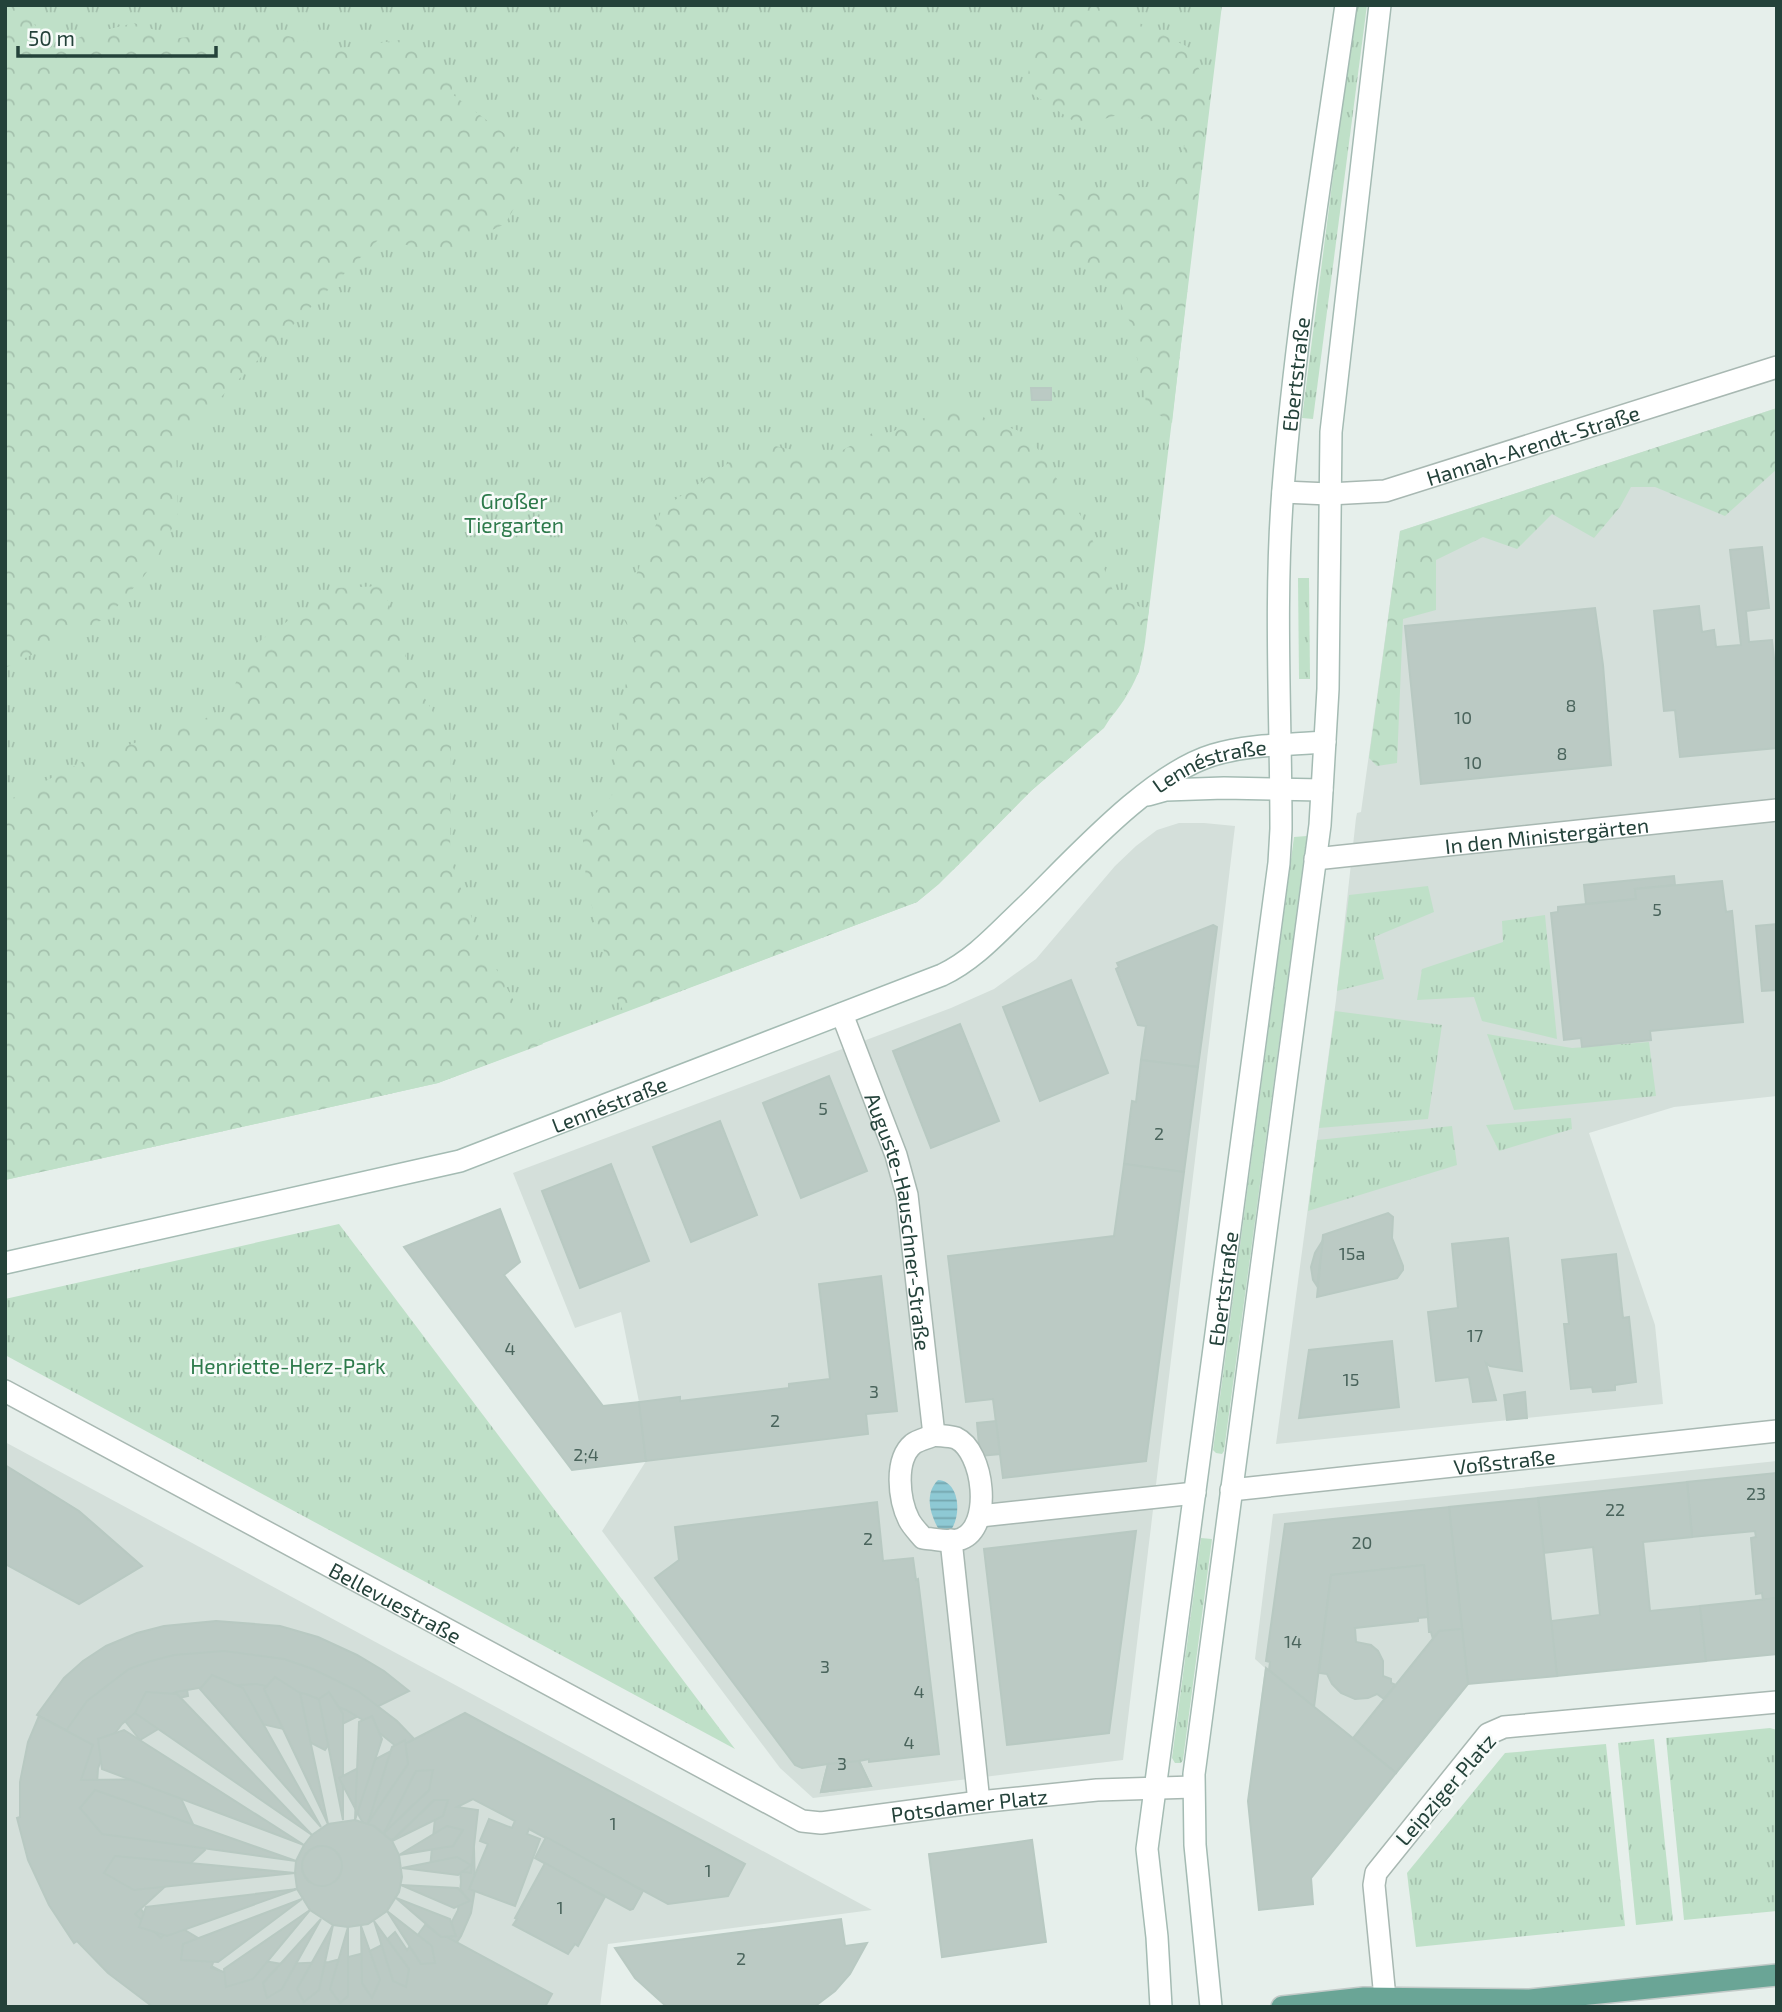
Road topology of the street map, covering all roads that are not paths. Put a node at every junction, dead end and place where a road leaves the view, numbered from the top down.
1 (1346, 5) edge
2 (1380, 5) edge
3 (1777, 367) edge
4 (1283, 492) junction
5 (1329, 494) junction
6 (1325, 743) junction
7 (1281, 746) junction
8 (1281, 789) junction
9 (1322, 790) junction
10 (1143, 797) junction
11 (1777, 810) edge
12 (1315, 859) junction
13 (842, 1014) junction
14 (5, 1263) edge
15 (5, 1391) edge
16 (1777, 1431) edge
17 (934, 1435) junction
18 (1231, 1490) junction
19 (1195, 1493) junction
20 (979, 1516) junction
21 (951, 1540) junction
22 (1777, 1702) edge
23 (1193, 1787) junction
24 (1156, 1788) junction
25 (979, 1802) junction
26 (787, 1814) joint
27 (1777, 1975) edge
28 (1385, 1998) junction
29 (1530, 2000) junction
30 (1161, 2007) edge
31 (1211, 2007) edge
32 (1282, 2007) edge
33 (1506, 2007) edge

1 - 4 main road, Ebertstraße
2 - 5 main road, Ebertstraße
3 - 5 main road, Hannah-Arendt-Straße
4 - 5 main road, Hannah-Arendt-Straße
4 - 7 main road, Ebertstraße
5 - 6 main road, Ebertstraße
6 - 7 main road
6 - 9 main road, Ebertstraße
7 - 8 main road, Ebertstraße
7 - 10 main road, Lennéstraße
8 - 9 main road
8 - 10 main road, Lennéstraße
8 - 19 main road, Ebertstraße
9 - 12 main road, Ebertstraße
10 - 13 main road, Lennéstraße
11 - 12 main road, In den Ministergärten
12 - 18 main road, Ebertstraße
13 - 14 main road, Lennéstraße
13 - 17 main road, Auguste-Hauschner-Straße
15 - 26 main road, Bellevuestraße
16 - 18 main road, Voßstraße
17 - 20 main road
17 - 21 main road
18 - 19 main road, Voßstraße
18 - 23 main road, Ebertstraße
19 - 20 main road, Voßstraße
19 - 24 main road, Ebertstraße
20 - 21 main road
21 - 25 main road
22 - 28 main road, Leipziger Platz
23 - 24 main road, Potsdamer Platz
23 - 31 main road
24 - 25 main road, Potsdamer Platz
24 - 30 main road
25 - 26 main road, Potsdamer Platz
27 - 29 main road
28 - 29 main road
28 - 32 main road
29 - 33 main road

